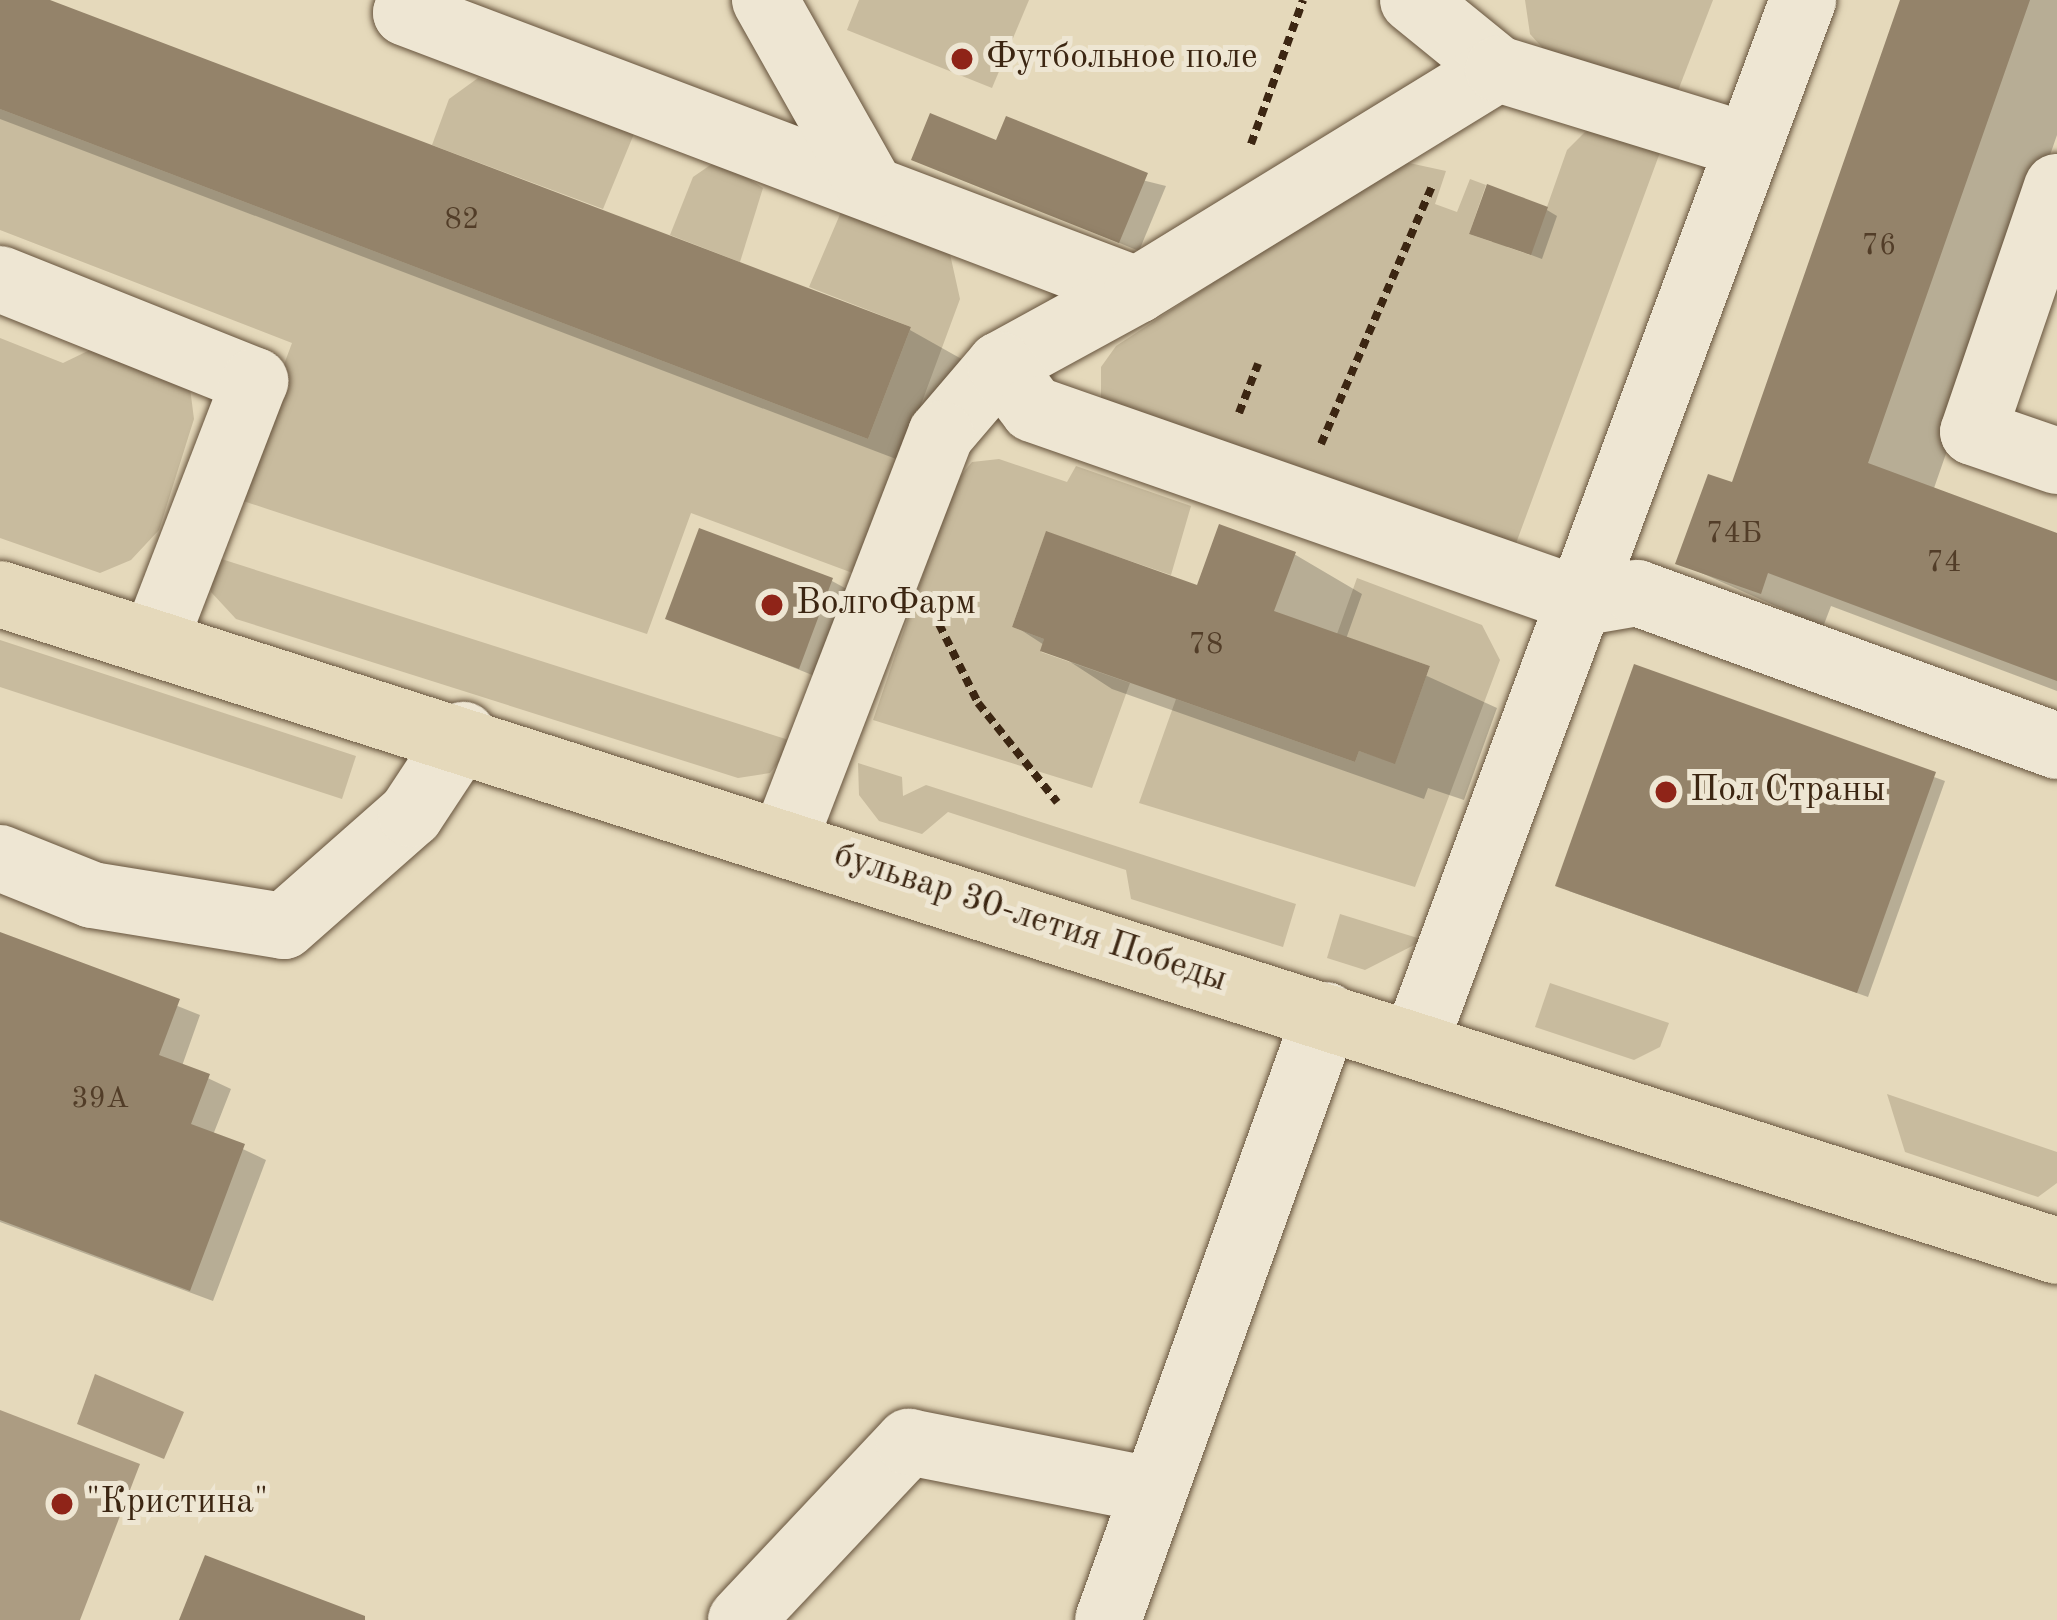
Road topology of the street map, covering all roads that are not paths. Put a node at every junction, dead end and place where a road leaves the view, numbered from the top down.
1 (765, 0) edge
2 (1412, 0) edge
3 (1803, 0) edge
4 (396, 4) edge
5 (1498, 69) junction
6 (1748, 146) junction
7 (870, 187) junction
8 (2057, 187) edge
9 (0, 279) edge
10 (1137, 290) junction
11 (1000, 365) junction
12 (2057, 461) edge
13 (0, 594) edge
14 (1585, 602) junction
15 (154, 643) junction
16 (464, 735) junction
17 (2057, 746) edge
18 (784, 839) junction
19 (0, 858) edge
20 (1326, 1015) junction
21 (1415, 1042) junction
22 (2057, 1251) edge
23 (1152, 1490) junction
24 (741, 1620) edge
25 (1108, 1620) edge

1 - 7 lane
2 - 5 lane
3 - 6 lane
4 - 7 lane
5 - 6 lane
5 - 10 lane
6 - 14 lane
7 - 10 lane
8 - 12 lane
9 - 15 lane
10 - 11 lane
11 - 14 lane
11 - 18 lane
13 - 15 main road, бульвар 30-летия Победы
14 - 17 lane
14 - 21 lane
15 - 16 main road, бульвар 30-летия Победы
16 - 18 main road, бульвар 30-летия Победы
16 - 19 lane
18 - 20 main road, бульвар 30-летия Победы
20 - 21 main road, бульвар 30-летия Победы
20 - 23 lane
21 - 22 main road, бульвар 30-летия Победы
23 - 24 lane
23 - 25 lane

